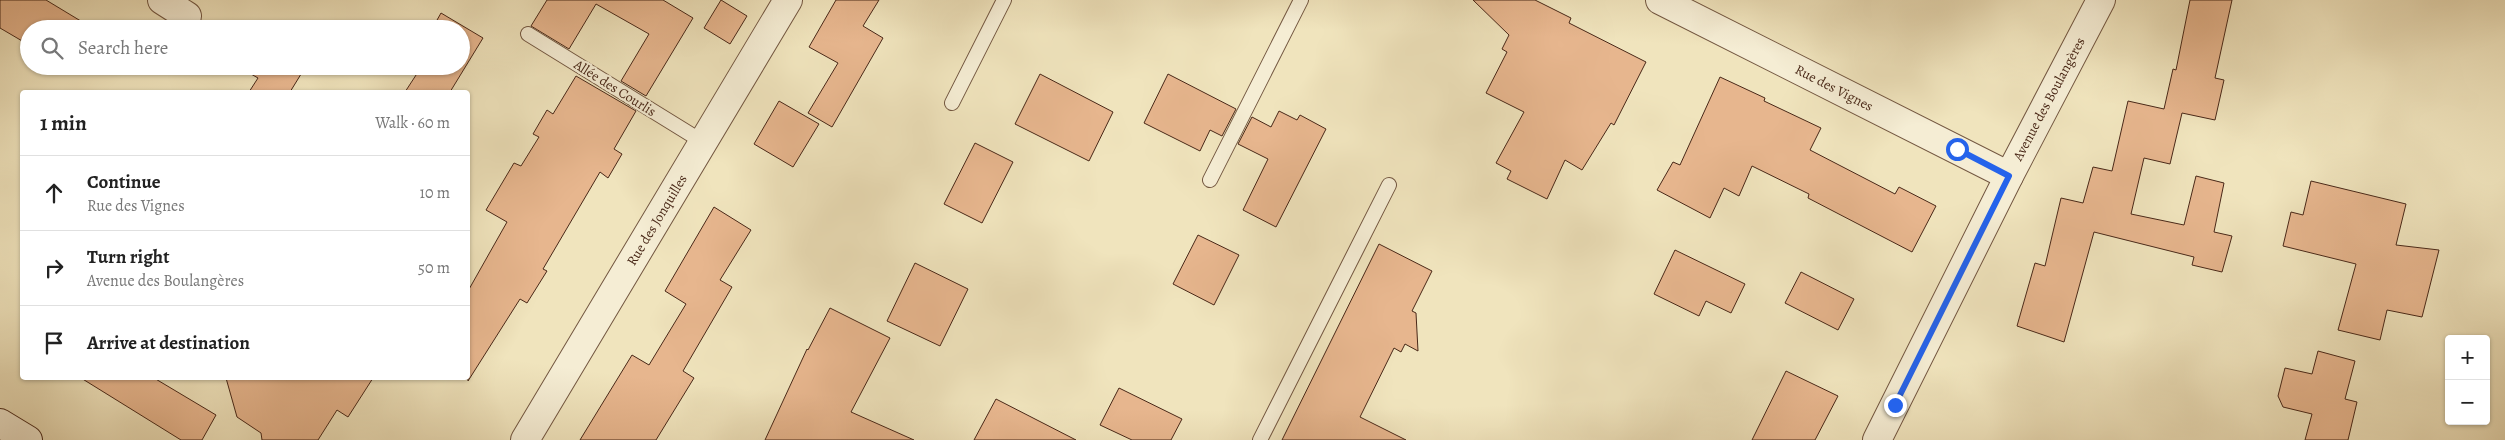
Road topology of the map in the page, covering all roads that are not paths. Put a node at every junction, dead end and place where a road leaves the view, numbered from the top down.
1 (162, 0) edge
2 (788, 0) edge
3 (1004, 0) edge
4 (1301, 0) edge
5 (1660, 0) edge
6 (2101, 0) edge
7 (188, 16) dead end
8 (528, 34) dead end
9 (952, 103) dead end
10 (703, 142) junction
11 (2009, 176) junction
12 (1210, 180) dead end
13 (1389, 185) dead end
14 (0, 423) edge
15 (28, 440) edge
16 (525, 440) edge
17 (1260, 440) edge
18 (1877, 440) edge

1 - 7 street
2 - 10 street, Rue des Jonquilles
3 - 9 lane
4 - 12 lane
5 - 11 street, Rue des Vignes
6 - 11 street, Avenue des Boulangères
8 - 10 lane, Allée des Courlis
10 - 16 street, Rue des Jonquilles
11 - 18 street, Avenue des Boulangères
13 - 17 lane
14 - 15 street

